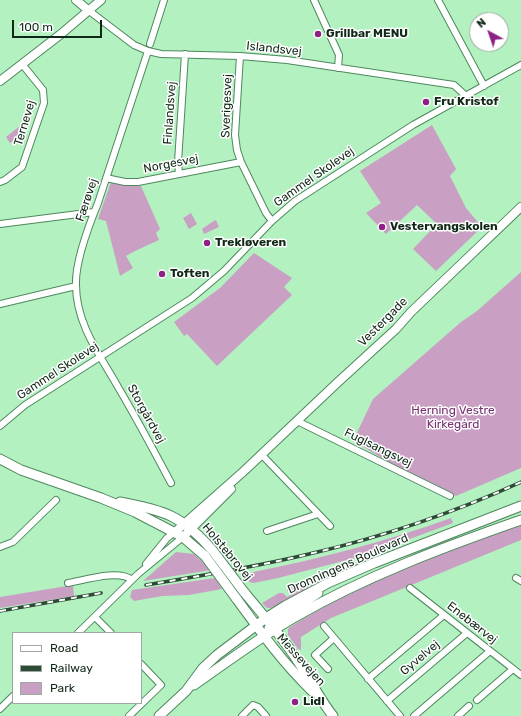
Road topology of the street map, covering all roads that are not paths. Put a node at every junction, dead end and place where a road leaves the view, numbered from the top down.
1 (76, 0) edge
2 (101, 0) edge
3 (164, 0) edge
4 (314, 0) edge
5 (438, 0) edge
6 (88, 10) junction
7 (150, 44) dead end
8 (148, 51) junction
9 (185, 54) junction
10 (240, 56) junction
11 (22, 64) junction
12 (521, 65) edge
13 (338, 68) junction
14 (0, 81) edge
15 (484, 86) junction
16 (466, 96) junction
17 (241, 162) junction
18 (179, 174) junction
19 (106, 178) junction
20 (0, 182) edge
21 (521, 207) edge
22 (94, 212) junction
23 (272, 221) junction
24 (0, 224) edge
25 (76, 286) junction
26 (0, 304) edge
27 (100, 356) junction
28 (297, 420) junction
29 (0, 426) edge
30 (261, 454) junction
31 (0, 459) edge
32 (0, 467) edge
33 (21, 470) junction
34 (171, 483) dead end
35 (450, 496) dead end
36 (101, 498) junction
37 (56, 500) dead end
38 (521, 506) edge
39 (318, 514) junction
40 (521, 520) edge
41 (330, 526) dead end
42 (183, 530) junction
43 (267, 531) dead end
44 (0, 547) edge
45 (138, 574) junction
46 (132, 580) junction
47 (68, 583) dead end
48 (410, 588) dead end
49 (444, 615) junction
50 (95, 617) junction
51 (324, 626) dead end
52 (265, 627) junction
53 (79, 632) edge
54 (110, 632) edge
55 (467, 633) junction
56 (334, 638) junction
57 (490, 651) junction
58 (142, 665) edge
59 (328, 669) dead end
60 (513, 669) junction
61 (521, 675) edge
62 (368, 679) junction
63 (186, 690) junction
64 (12, 697) edge
65 (320, 699) junction
66 (477, 700) dead end
67 (387, 701) junction
68 (142, 703) edge
69 (141, 704) edge
70 (469, 706) dead end
71 (0, 709) edge
72 (129, 716) edge
73 (159, 716) edge
74 (242, 716) edge
75 (266, 716) edge
76 (333, 716) edge
77 (400, 716) edge
78 (414, 716) edge
79 (458, 716) edge

1 - 6 street
2 - 6 street
3 - 7 street
4 - 13 street
5 - 15 street
6 - 8 street, Islandsvej
6 - 11 street
8 - 9 street, Islandsvej
8 - 19 street, Færøvej
9 - 10 street, Islandsvej
9 - 18 street, Finlandsvej
10 - 13 street, Islandsvej
10 - 17 street, Sverigesvej
11 - 14 street
11 - 20 street, Ternevej
12 - 15 street, Gammel Skolevej
13 - 16 street, Islandsvej
15 - 16 street, Gammel Skolevej
16 - 23 street, Gammel Skolevej
17 - 18 street, Norgesvej
17 - 23 street, Sverigesvej
18 - 19 street, Norgesvej
19 - 22 street, Færøvej
21 - 28 street, Vestergade
22 - 24 street
22 - 25 street, Færøvej
23 - 27 street, Gammel Skolevej
25 - 26 street
25 - 27 street, Færøvej
27 - 29 street, Gammel Skolevej
27 - 34 street, Storgårdvej
28 - 30 street, Vestergade
28 - 35 street, Fuglsangsvej
30 - 39 street
30 - 42 street, Vestergade
31 - 33 main road, Holstebrovej
32 - 33 main road, Holstebrovej
33 - 36 main road, Holstebrovej
36 - 42 main road, Holstebrovej
36 - 42 main road, Holstebrovej
37 - 44 street
38 - 52 main road, Dronningens Boulevard
39 - 41 street
39 - 43 street
40 - 52 main road, Dronningens Boulevard
42 - 45 street
42 - 45 street
42 - 52 main road, Holstebrovej, bridge
45 - 46 street
46 - 47 street
46 - 50 street
48 - 49 street, Enebærvej
49 - 55 street, Enebærvej
49 - 62 street, Gyvelvej
50 - 53 street
50 - 54 street
51 - 56 street
52 - 63 main road, Dronningens Boulevard
52 - 63 main road, Dronningens Boulevard
52 - 65 main road, Messevejen
52 - 65 main road, Messevejen
55 - 57 street, Enebærvej
55 - 67 street, Gyvelvej
56 - 59 street
56 - 62 street
57 - 60 street, Enebærvej
57 - 78 street
58 - 68 street
60 - 61 street, Enebærvej
60 - 66 street
62 - 67 street
63 - 73 main road, Dronningens Boulevard
64 - 71 street
65 - 76 main road, Messevejen
67 - 77 street
69 - 72 street
70 - 79 street
74 - 75 street

